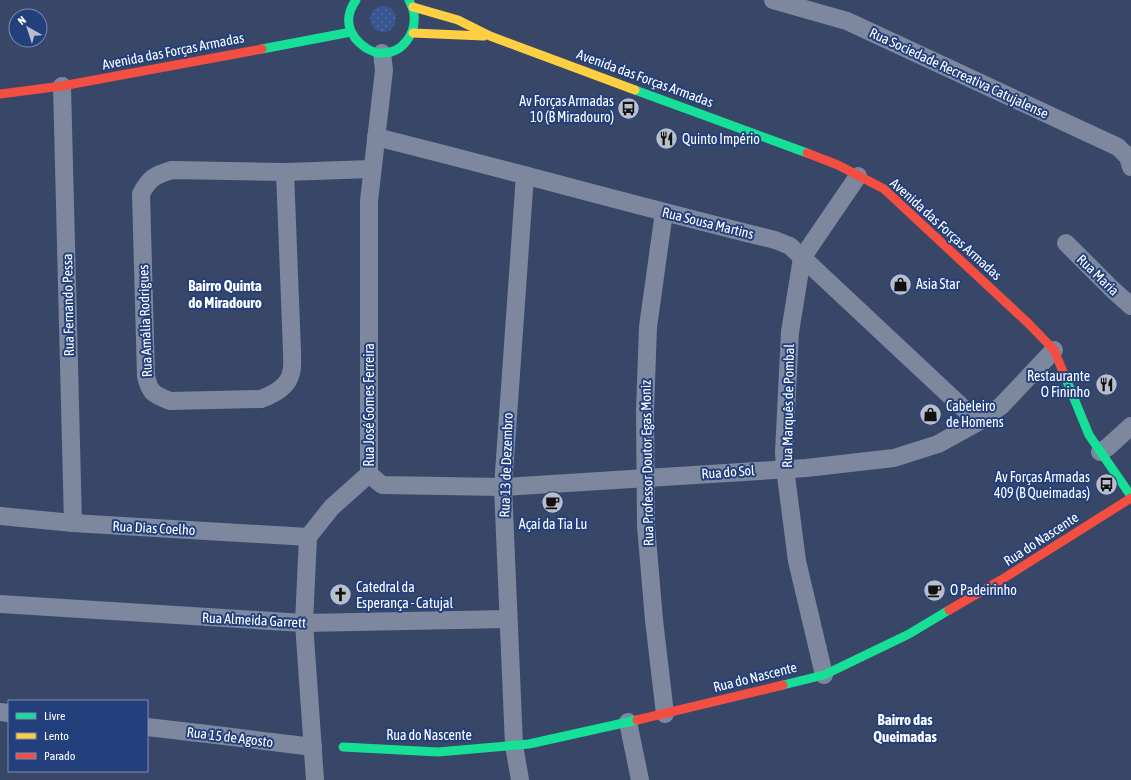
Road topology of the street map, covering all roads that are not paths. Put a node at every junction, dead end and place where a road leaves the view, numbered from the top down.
1 (356, 0) edge
2 (773, 0) edge
3 (411, 4) edge
4 (351, 32) junction
5 (413, 33) junction
6 (490, 36) junction
7 (382, 53) junction
8 (62, 86) junction
9 (0, 94) edge
10 (376, 137) junction
11 (1131, 167) edge
12 (372, 170) junction
13 (285, 172) junction
14 (525, 175) junction
15 (858, 176) junction
16 (664, 212) junction
17 (1066, 243) dead end
18 (802, 258) junction
19 (1131, 306) edge
20 (1054, 350) junction
21 (978, 422) junction
22 (1131, 426) edge
23 (1100, 452) junction
24 (785, 468) junction
25 (369, 474) junction
26 (645, 478) junction
27 (503, 487) junction
28 (1131, 497) edge
29 (0, 516) edge
30 (73, 523) junction
31 (308, 537) junction
32 (0, 604) edge
33 (508, 619) junction
34 (304, 623) junction
35 (824, 675) junction
36 (665, 714) junction
37 (628, 722) junction
38 (148, 727) edge
39 (514, 745) junction
40 (313, 747) junction
41 (343, 747) dead end
42 (315, 780) edge
43 (520, 780) edge
44 (640, 780) edge

1 - 4 street
2 - 11 street, Rua Sociedade Recreativa Catujalense
3 - 5 street
3 - 6 street, Avenida das Forças Armadas
4 - 7 street
4 - 8 street, Avenida das Forças Armadas
5 - 6 street, Avenida das Forças Armadas
5 - 7 street
6 - 15 street, Avenida das Forças Armadas
7 - 10 street, Rua José Gomes Ferreira
8 - 9 street, Avenida das Forças Armadas
8 - 30 street, Rua Fernando Pessa
10 - 12 street, Rua José Gomes Ferreira
10 - 14 street, Rua Sousa Martins
12 - 13 street, Rua Amália Rodrigues
12 - 25 street, Rua José Gomes Ferreira
13 - 13 street, Rua Amália Rodrigues
14 - 16 street, Rua Sousa Martins
14 - 27 street, Rua 13 de Dezembro
15 - 18 street, Rua Marquês de Pombal
15 - 20 street, Avenida das Forças Armadas
16 - 18 street, Rua Sousa Martins
16 - 26 street, Rua Professor Doutor Egas Moniz
17 - 19 street, Rua Maria
18 - 21 street, Rua Sousa Martins
18 - 24 street, Rua Marquês de Pombal
20 - 21 street, Rua do Sol
20 - 23 street, Avenida das Forças Armadas
21 - 24 street, Rua do Sol
22 - 23 street
23 - 28 street, Avenida das Forças Armadas
24 - 26 street, Rua do Sol
24 - 35 street, Rua Marquês de Pombal
25 - 27 street, Rua do Sol
25 - 31 street, Rua José Gomes Ferreira
26 - 27 street, Rua do Sol
26 - 36 street, Rua Professor Doutor Egas Moniz
27 - 33 street, Rua 13 de Dezembro
28 - 35 street, Rua do Nascente
29 - 30 street, Rua Dias Coelho
30 - 31 street, Rua Dias Coelho
31 - 34 street
32 - 34 street, Rua Almeida Garrett
33 - 34 street, Rua Almeida Garrett
33 - 39 street, Rua 13 de Dezembro
34 - 40 street
35 - 36 street, Rua do Nascente
36 - 37 street, Rua do Nascente
37 - 39 street, Rua do Nascente
37 - 44 street
38 - 40 street, Rua 15 de Agosto
39 - 41 street, Rua do Nascente
39 - 43 street, Rua 13 de Dezembro
40 - 42 street

